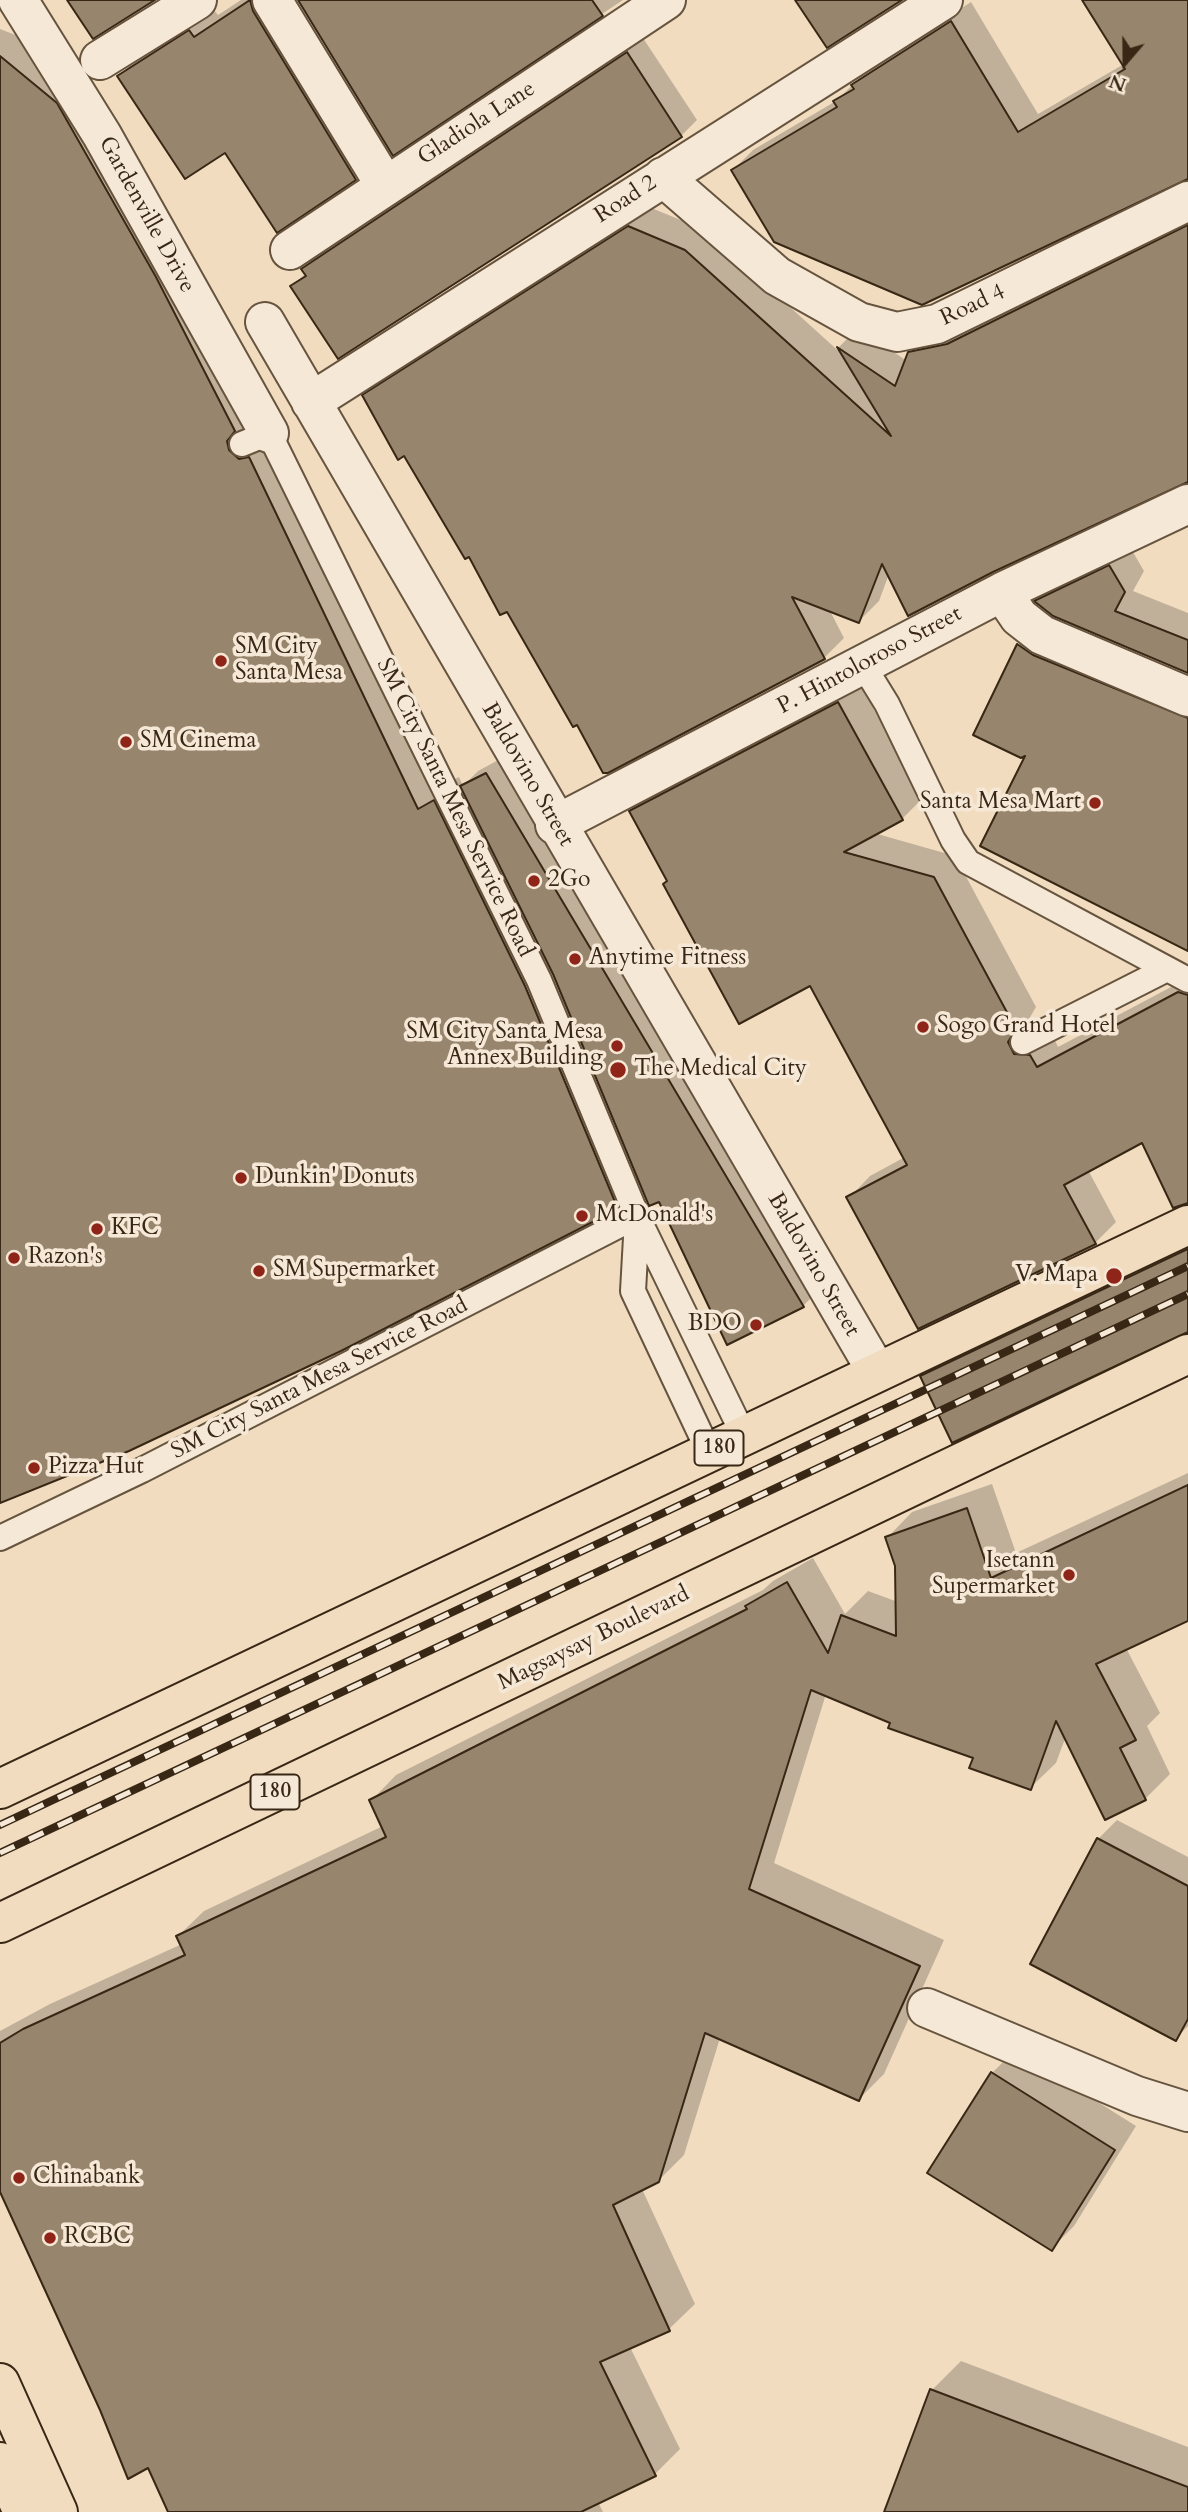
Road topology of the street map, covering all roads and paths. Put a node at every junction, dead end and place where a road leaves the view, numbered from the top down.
1 (18, 0) edge
2 (197, 0) edge
3 (272, 0) edge
4 (666, 0) edge
5 (943, 0) edge
6 (100, 60) dead end
7 (663, 177) junction
8 (385, 185) junction
9 (1188, 201) edge
10 (290, 250) dead end
11 (265, 322) dead end
12 (311, 402) junction
13 (256, 438) joint
14 (1188, 504) edge
15 (1002, 592) junction
16 (863, 665) junction
17 (1188, 697) edge
18 (555, 825) junction
19 (1177, 975) edge
20 (1023, 1042) dead end
21 (637, 1216) junction
22 (1188, 1225) edge
23 (1188, 1354) edge
24 (877, 1373) junction
25 (744, 1436) junction
26 (709, 1452) junction
27 (0, 1538) edge
28 (0, 1788) edge
29 (0, 1923) edge
30 (927, 2008) dead end
31 (1188, 2112) edge
32 (0, 2383) edge
33 (0, 2462) edge
34 (23, 2512) edge
35 (58, 2512) edge

1 - 13 street, Gardenville Drive
2 - 6 street
3 - 8 street
4 - 8 street, Gladiola Lane
5 - 7 street, Road 2
7 - 9 street, Road 4
7 - 12 street, Road 2
8 - 10 street, Gladiola Lane
11 - 12 street, Baldovino Street
12 - 18 street, Baldovino Street
13 - 21 lane, SM City Santa Mesa Service Road
14 - 15 street, P. Hintoloroso Street
15 - 16 street, P. Hintoloroso Street
15 - 17 street
16 - 18 street, P. Hintoloroso Street
16 - 19 lane
18 - 24 street, Baldovino Street
19 - 20 lane
21 - 25 lane, SM City Santa Mesa Service Road
21 - 26 lane, SM City Santa Mesa Service Road
21 - 27 lane, SM City Santa Mesa Service Road
22 - 24 main road, 180
23 - 29 main road, Magsaysay Boulevard / 180
24 - 25 main road, 180
25 - 26 main road, 180
26 - 28 main road, 180
30 - 31 street
32 - 35 main road
33 - 34 main road

